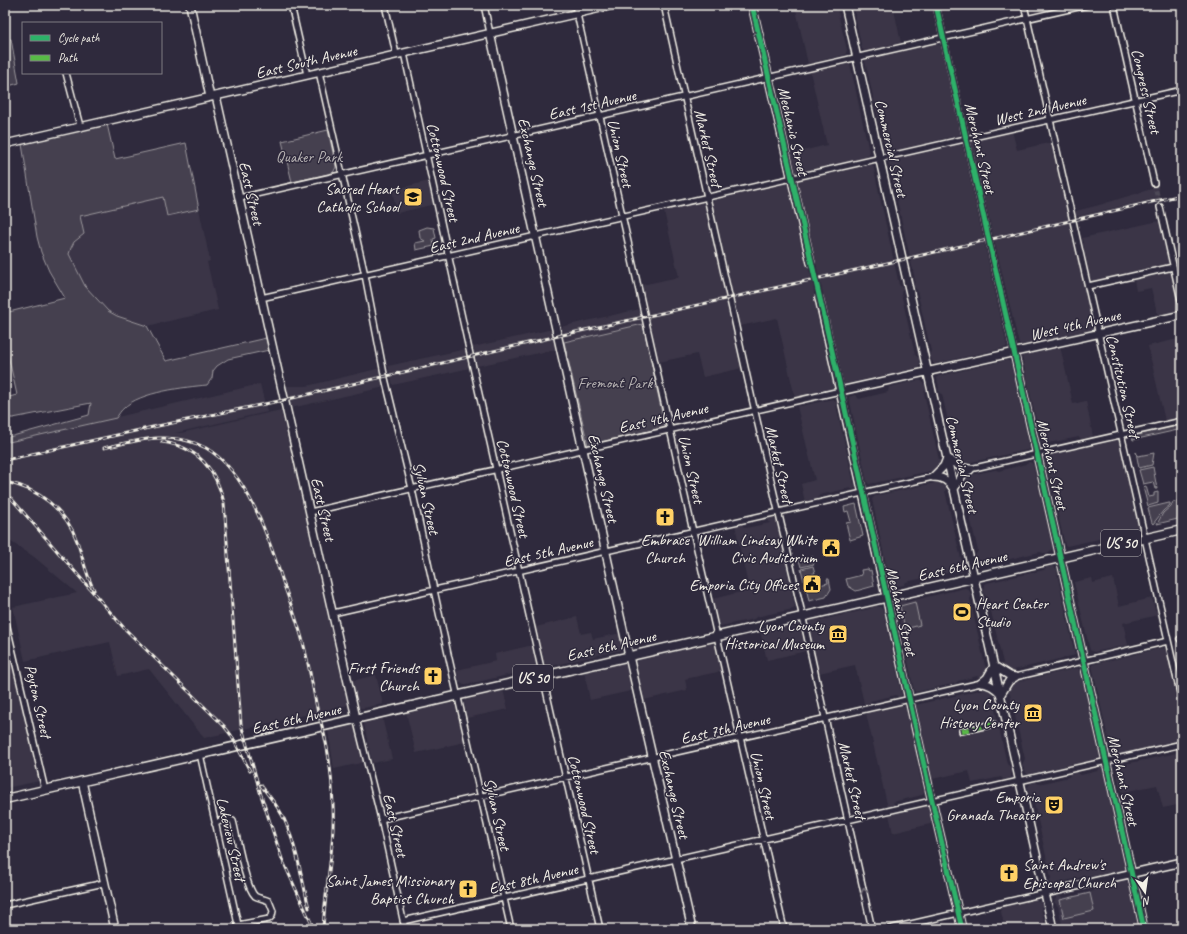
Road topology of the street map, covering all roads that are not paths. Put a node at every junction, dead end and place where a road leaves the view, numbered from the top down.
1 (190, 5) edge
2 (292, 5) edge
3 (385, 5) edge
4 (484, 5) edge
5 (575, 5) edge
6 (614, 5) edge
7 (664, 5) edge
8 (752, 5) edge
9 (845, 5) edge
10 (936, 5) edge
11 (1024, 5) edge
12 (1087, 5) edge
13 (1114, 5) edge
14 (577, 14) junction
15 (1027, 18) junction
16 (490, 33) junction
17 (943, 37) junction
18 (404, 53) junction
19 (396, 54) junction
20 (857, 57) junction
21 (319, 72) junction
22 (66, 74) edge
23 (307, 75) junction
24 (768, 77) junction
25 (1182, 90) edge
26 (213, 96) junction
27 (684, 96) junction
28 (1136, 101) junction
29 (599, 116) junction
30 (1050, 120) junction
31 (80, 126) junction
32 (513, 135) junction
33 (966, 138) junction
34 (5, 144) edge
35 (427, 155) junction
36 (880, 158) junction
37 (342, 175) junction
38 (792, 178) junction
39 (1154, 182) tunnel mouth
40 (707, 197) junction
41 (239, 198) junction
42 (1160, 206) tunnel mouth
43 (622, 217) junction
44 (536, 236) junction
45 (449, 256) junction
46 (811, 264) tunnel mouth
47 (1173, 267) junction
48 (365, 275) junction
49 (1088, 286) junction
50 (261, 298) junction
51 (819, 298) tunnel mouth
52 (1182, 305) edge
53 (1182, 315) edge
54 (1098, 333) junction
55 (1014, 352) junction
56 (928, 372) junction
57 (840, 391) junction
58 (754, 410) junction
59 (1182, 421) edge
60 (670, 430) junction
61 (1121, 434) junction
62 (584, 450) junction
63 (1037, 453) junction
64 (947, 458) junction
65 (496, 470) junction
66 (970, 470) junction
67 (933, 477) junction
68 (412, 489) junction
69 (954, 489) junction
70 (862, 493) junction
71 (310, 512) junction
72 (778, 512) junction
73 (1182, 530) edge
74 (693, 531) junction
75 (1144, 538) junction
76 (607, 552) junction
77 (1060, 556) junction
78 (519, 571) junction
79 (974, 576) junction
80 (434, 590) junction
81 (886, 597) junction
82 (333, 613) junction
83 (802, 616) junction
84 (5, 618) edge
85 (717, 635) junction
86 (1168, 641) junction
87 (629, 656) junction
88 (1084, 660) junction
89 (994, 666) junction
90 (542, 676) junction
91 (1015, 676) junction
92 (981, 683) junction
93 (1001, 694) junction
94 (457, 695) junction
95 (909, 700) junction
96 (1182, 702) edge
97 (356, 718) junction
98 (825, 718) junction
99 (993, 724) dead end
100 (962, 731) dead end
101 (740, 738) junction
102 (1182, 744) edge
103 (200, 754) junction
104 (652, 758) junction
105 (1107, 761) junction
106 (566, 778) junction
107 (82, 781) junction
108 (1020, 781) junction
109 (45, 790) junction
110 (481, 797) junction
111 (5, 799) edge
112 (932, 801) junction
113 (381, 820) junction
114 (848, 820) junction
115 (216, 824) junction
116 (763, 839) junction
117 (676, 859) junction
118 (1182, 862) edge
119 (1132, 874) junction
120 (589, 879) junction
121 (104, 883) junction
122 (1045, 893) junction
123 (504, 898) junction
124 (5, 905) edge
125 (959, 913) junction
126 (404, 921) junction
127 (239, 927) edge
128 (115, 929) edge
129 (405, 929) edge
130 (511, 929) edge
131 (600, 929) edge
132 (692, 929) edge
133 (784, 929) edge
134 (872, 929) edge
135 (889, 929) edge
136 (962, 929) edge
137 (1053, 929) edge
138 (1144, 929) edge

1 - 26 street, East Street
2 - 23 street
3 - 19 street
4 - 16 street
5 - 14 street, Union Street
6 - 14 street, East South Avenue
7 - 27 street, Market Street
8 - 24 street, Mechanic Street
9 - 20 street, Commercial Street
10 - 17 street, Merchant Street
11 - 15 street, Constitution Street
12 - 15 street, East 1st Avenue
13 - 28 street, Congress Street
14 - 16 street, East South Avenue
14 - 29 street, Union Street
15 - 17 street, East 1st Avenue
15 - 30 street, Constitution Street
16 - 18 street, East South Avenue
16 - 32 street, Exchange Street
17 - 20 street, East 1st Avenue
17 - 33 street, Merchant Street
18 - 19 street, East South Avenue
18 - 35 street, Cottonwood Street
19 - 21 street, East South Avenue
20 - 24 street, East 1st Avenue
20 - 36 street, Commercial Street
21 - 23 street, East South Avenue
21 - 37 street, Sylvan Street
22 - 31 street
23 - 26 street, East South Avenue
24 - 27 street, East 1st Avenue
24 - 38 street, Mechanic Street
25 - 28 street, West 2nd Avenue
26 - 31 street, East South Avenue
26 - 41 street, East Street
27 - 29 street, East 1st Avenue
27 - 40 street, Market Street
28 - 30 street, West 2nd Avenue
28 - 39 street, Congress Street
29 - 32 street, East 1st Avenue
29 - 43 street, Union Street
30 - 33 street, West 2nd Avenue
30 - 49 street, Constitution Street
31 - 34 street, East South Avenue
32 - 35 street, East 1st Avenue
32 - 44 street, Exchange Street
33 - 36 street, West 2nd Avenue
33 - 55 street, Merchant Street
35 - 37 street, East 1st Avenue
35 - 45 street, Cottonwood Street
36 - 38 street, East 2nd Avenue
36 - 56 street, Commercial Street
37 - 41 street, East 1st Avenue
37 - 48 street, Sylvan Street
38 - 40 street, East 2nd Avenue
38 - 46 street, Mechanic Street
40 - 43 street, East 2nd Avenue
40 - 58 street, Market Street
41 - 50 street, East Street
42 - 47 street
43 - 44 street, East 2nd Avenue
43 - 60 street, Union Street
44 - 45 street, East 2nd Avenue
44 - 62 street, Exchange Street
45 - 48 street, East 2nd Avenue
45 - 65 street, Cottonwood Street
47 - 49 street
47 - 52 street
48 - 50 street, East 2nd Avenue
48 - 68 street, Sylvan Street
49 - 54 street, Constitution Street
50 - 71 street, East Street
51 - 57 street, Mechanic Street
53 - 54 street, West 4th Avenue
54 - 55 street, West 4th Avenue
54 - 61 street, Constitution Street
55 - 56 street, West 4th Avenue
55 - 63 street, Merchant Street
56 - 57 street, East 4th Avenue
56 - 64 street, Commercial Street
57 - 58 street, East 4th Avenue
57 - 70 street, Mechanic Street
58 - 60 street, East 4th Avenue
58 - 72 street, Market Street
59 - 61 street
60 - 62 street, East 4th Avenue
60 - 74 street, Union Street
61 - 63 street
61 - 75 street, Constitution Street
62 - 65 street, East 4th Avenue
62 - 76 street, Exchange Street
63 - 66 street
63 - 77 street, Merchant Street
64 - 66 street
64 - 67 street
64 - 69 street, Commercial Street
65 - 68 street, East 4th Avenue
65 - 78 street, Cottonwood Street
66 - 69 street
67 - 69 street
67 - 70 street, East 5th Avenue
68 - 71 street, East 4th Avenue
68 - 80 street, Sylvan Street
69 - 79 street, Commercial Street
70 - 72 street, East 5th Avenue
70 - 81 street, Mechanic Street
71 - 82 street, East Street
72 - 74 street, East 5th Avenue
72 - 83 street, Market Street
73 - 75 main road, US 50
74 - 76 street, East 5th Avenue
74 - 85 street, Union Street
75 - 77 main road, US 50
75 - 86 street, Constitution Street
76 - 78 street, East 5th Avenue
76 - 87 street, Exchange Street
77 - 79 main road, East 6th Avenue / US 50
77 - 88 street, Merchant Street
78 - 80 street, East 5th Avenue
78 - 90 street, Cottonwood Street
79 - 81 main road, East 6th Avenue / US 50
79 - 89 street, Commercial Street
80 - 82 street, East 5th Avenue
80 - 94 street, Sylvan Street
81 - 83 main road, East 6th Avenue / US 50
81 - 95 street, Mechanic Street
82 - 97 street, East Street
83 - 85 main road, East 6th Avenue / US 50
83 - 98 street, Market Street
84 - 109 street, Peyton Street
85 - 87 main road, East 6th Avenue / US 50
85 - 101 street, Union Street
86 - 88 street
86 - 96 street, Constitution Street
87 - 90 main road, East 6th Avenue / US 50
87 - 104 street, Exchange Street
88 - 91 street
88 - 105 street, Merchant Street
89 - 91 street
89 - 92 street
89 - 93 street, Commercial Street
90 - 94 main road, East 6th Avenue / US 50
90 - 106 street, Cottonwood Street
91 - 93 street
92 - 93 street
92 - 95 street, East 7th Avenue
93 - 108 street, Commercial Street
94 - 97 main road, East 6th Avenue / US 50
94 - 110 street, Sylvan Street
95 - 98 street, East 7th Avenue
95 - 112 street, Mechanic Street
97 - 103 main road, East 6th Avenue / US 50
97 - 113 street, East Street
98 - 101 street, East 7th Avenue
98 - 114 street, Market Street
99 - 100 street
101 - 104 street, East 7th Avenue
101 - 116 street, Union Street
102 - 105 street, East 8th Avenue
103 - 107 main road, East 6th Avenue / US 50
103 - 115 street, Lakeview Street
104 - 106 street, East 7th Avenue
104 - 117 street, Exchange Street
105 - 108 street, East 8th Avenue
105 - 119 street, Merchant Street
106 - 110 street, East 7th Avenue
106 - 120 street, Cottonwood Street
107 - 109 main road, East 6th Avenue / US 50
107 - 121 street
108 - 112 street, East 8th Avenue
108 - 122 street, Commercial Street
109 - 111 main road, East 6th Avenue / US 50
110 - 113 street, East 7th Avenue
110 - 123 street, Sylvan Street
112 - 114 street, East 8th Avenue
112 - 125 street, Mechanic Street
113 - 126 street, East Street
114 - 116 street, East 8th Avenue
134 -> 114 street, Market Street
115 - 127 street, Lakeview Street
115 - 127 street
116 - 117 street, East 8th Avenue
116 - 133 street, Union Street
117 - 120 street, East 8th Avenue
117 - 132 street, Exchange Street
118 - 119 street
119 - 122 street
119 - 138 street, Merchant Street
120 - 123 street, East 8th Avenue
120 - 131 street, Cottonwood Street
121 - 124 street
121 - 128 street
122 - 125 street
122 - 137 street, Commercial Street
123 - 126 street, East 8th Avenue
123 - 130 street, Sylvan Street
125 - 135 street
125 - 136 street, Mechanic Street
126 - 129 street, East Street

